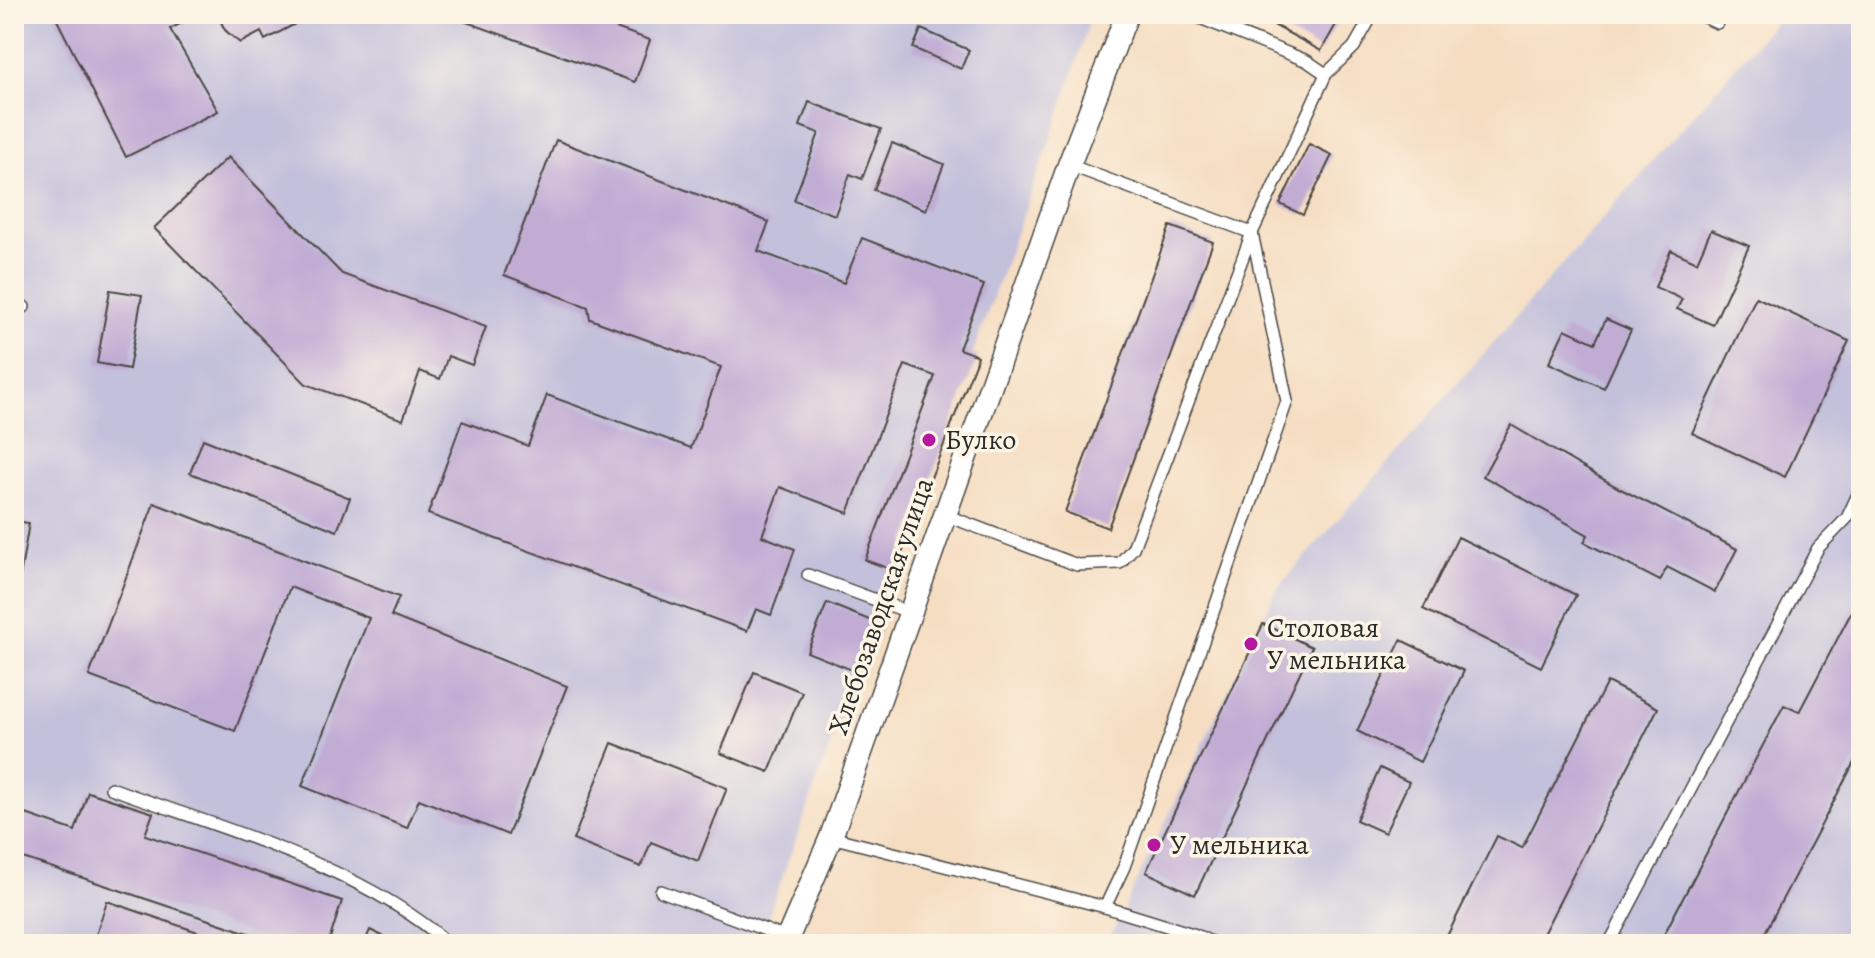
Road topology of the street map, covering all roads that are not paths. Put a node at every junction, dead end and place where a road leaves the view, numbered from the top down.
1 (1127, 14) edge
2 (1190, 14) edge
3 (1373, 14) edge
4 (1698, 14) edge
5 (1717, 23) dead end
6 (1326, 74) junction
7 (1069, 165) junction
8 (1252, 233) junction
9 (1861, 488) edge
10 (945, 515) junction
11 (808, 575) dead end
12 (911, 613) junction
13 (111, 788) dead end
14 (831, 837) junction
15 (661, 891) dead end
16 (1105, 907) junction
17 (786, 941) edge
18 (449, 944) edge
19 (1215, 944) edge
20 (1609, 944) edge

1 - 7 street, Хлебозаводская улица
2 - 6 lane
3 - 6 lane
4 - 5 lane
6 - 8 lane
7 - 8 lane
7 - 10 street, Хлебозаводская улица
8 - 10 lane
8 - 16 lane
9 - 20 lane
10 - 12 street, Хлебозаводская улица
11 - 12 lane
12 - 14 street, Хлебозаводская улица
13 - 18 lane
14 - 16 lane
14 - 17 street, Хлебозаводская улица
15 - 17 lane
16 - 19 lane

